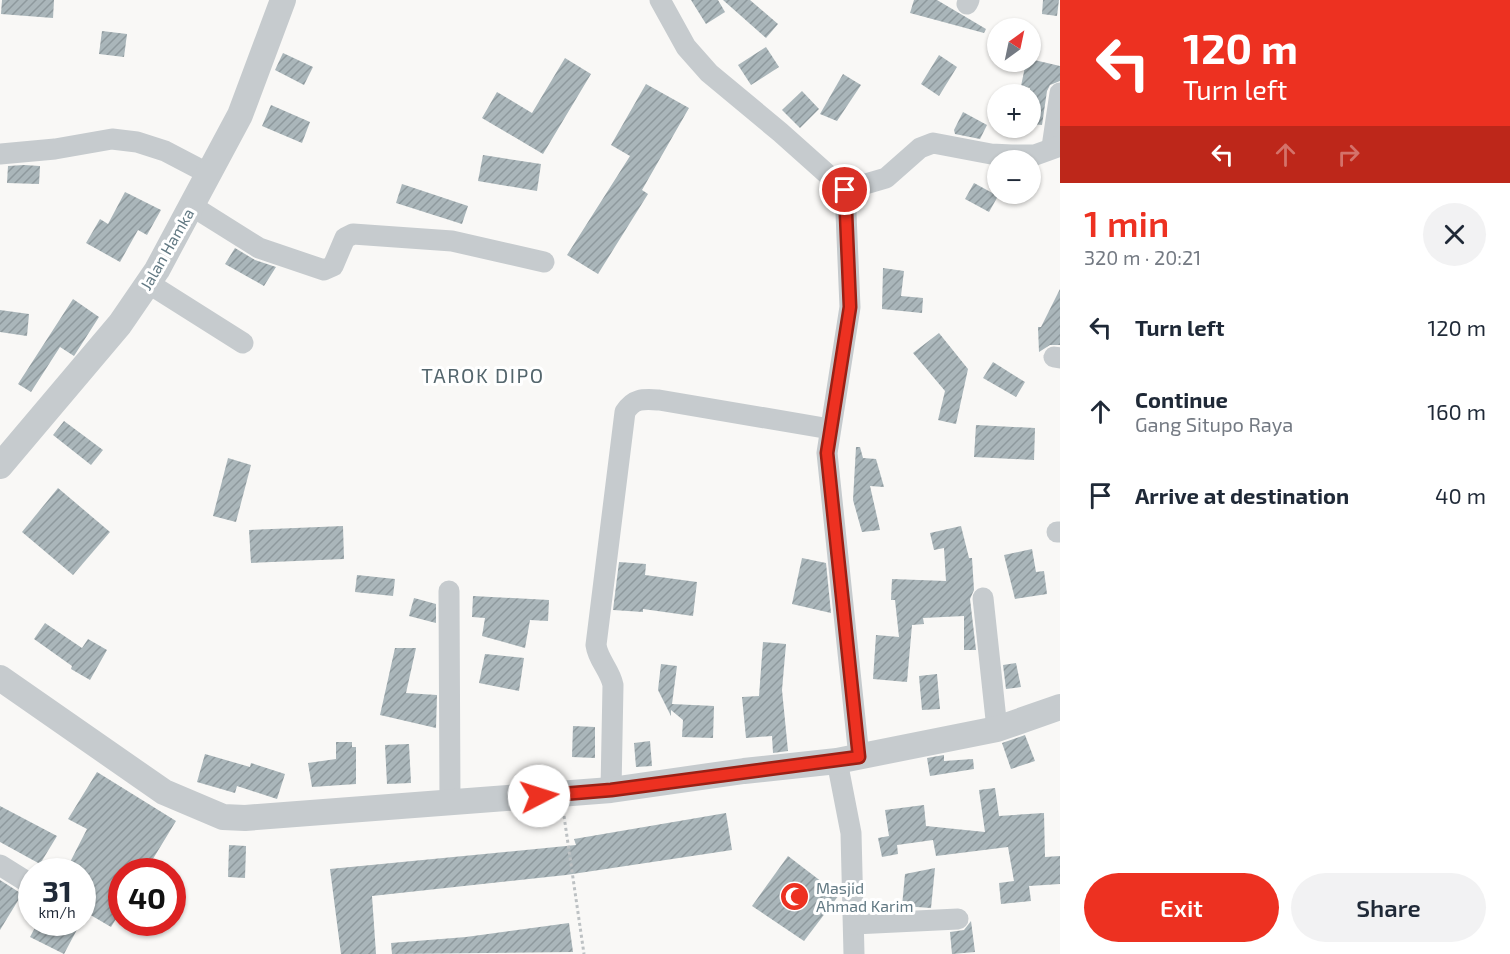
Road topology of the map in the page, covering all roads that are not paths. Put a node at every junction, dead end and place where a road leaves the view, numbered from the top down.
1 (283, 0) edge
2 (660, 0) edge
3 (1060, 93) edge
4 (1056, 146) edge
5 (0, 154) edge
6 (208, 174) junction
7 (845, 190) junction
8 (192, 206) junction
9 (544, 262) dead end
10 (148, 283) junction
11 (243, 343) dead end
12 (830, 429) junction
13 (0, 466) edge
14 (449, 591) dead end
15 (983, 598) dead end
16 (0, 678) edge
17 (1060, 707) edge
18 (997, 729) junction
19 (848, 759) junction
20 (611, 790) junction
21 (450, 804) junction
22 (0, 865) edge
23 (18, 876) edge
24 (958, 919) dead end
25 (854, 924) junction
26 (854, 954) edge

1 - 6 street, Jalan Hamka
2 - 7 street
3 - 4 street
4 - 7 street
5 - 6 street
6 - 8 street, Jalan Hamka
7 - 12 street
8 - 9 street
8 - 10 street, Jalan Hamka
10 - 11 street
10 - 13 street, Jalan Hamka
12 - 19 street
12 - 20 street
14 - 21 street
15 - 18 street
16 - 21 street
17 - 18 street
18 - 19 street
19 - 20 street
19 - 25 street
20 - 21 street
22 - 23 street
24 - 25 street
25 - 26 street

